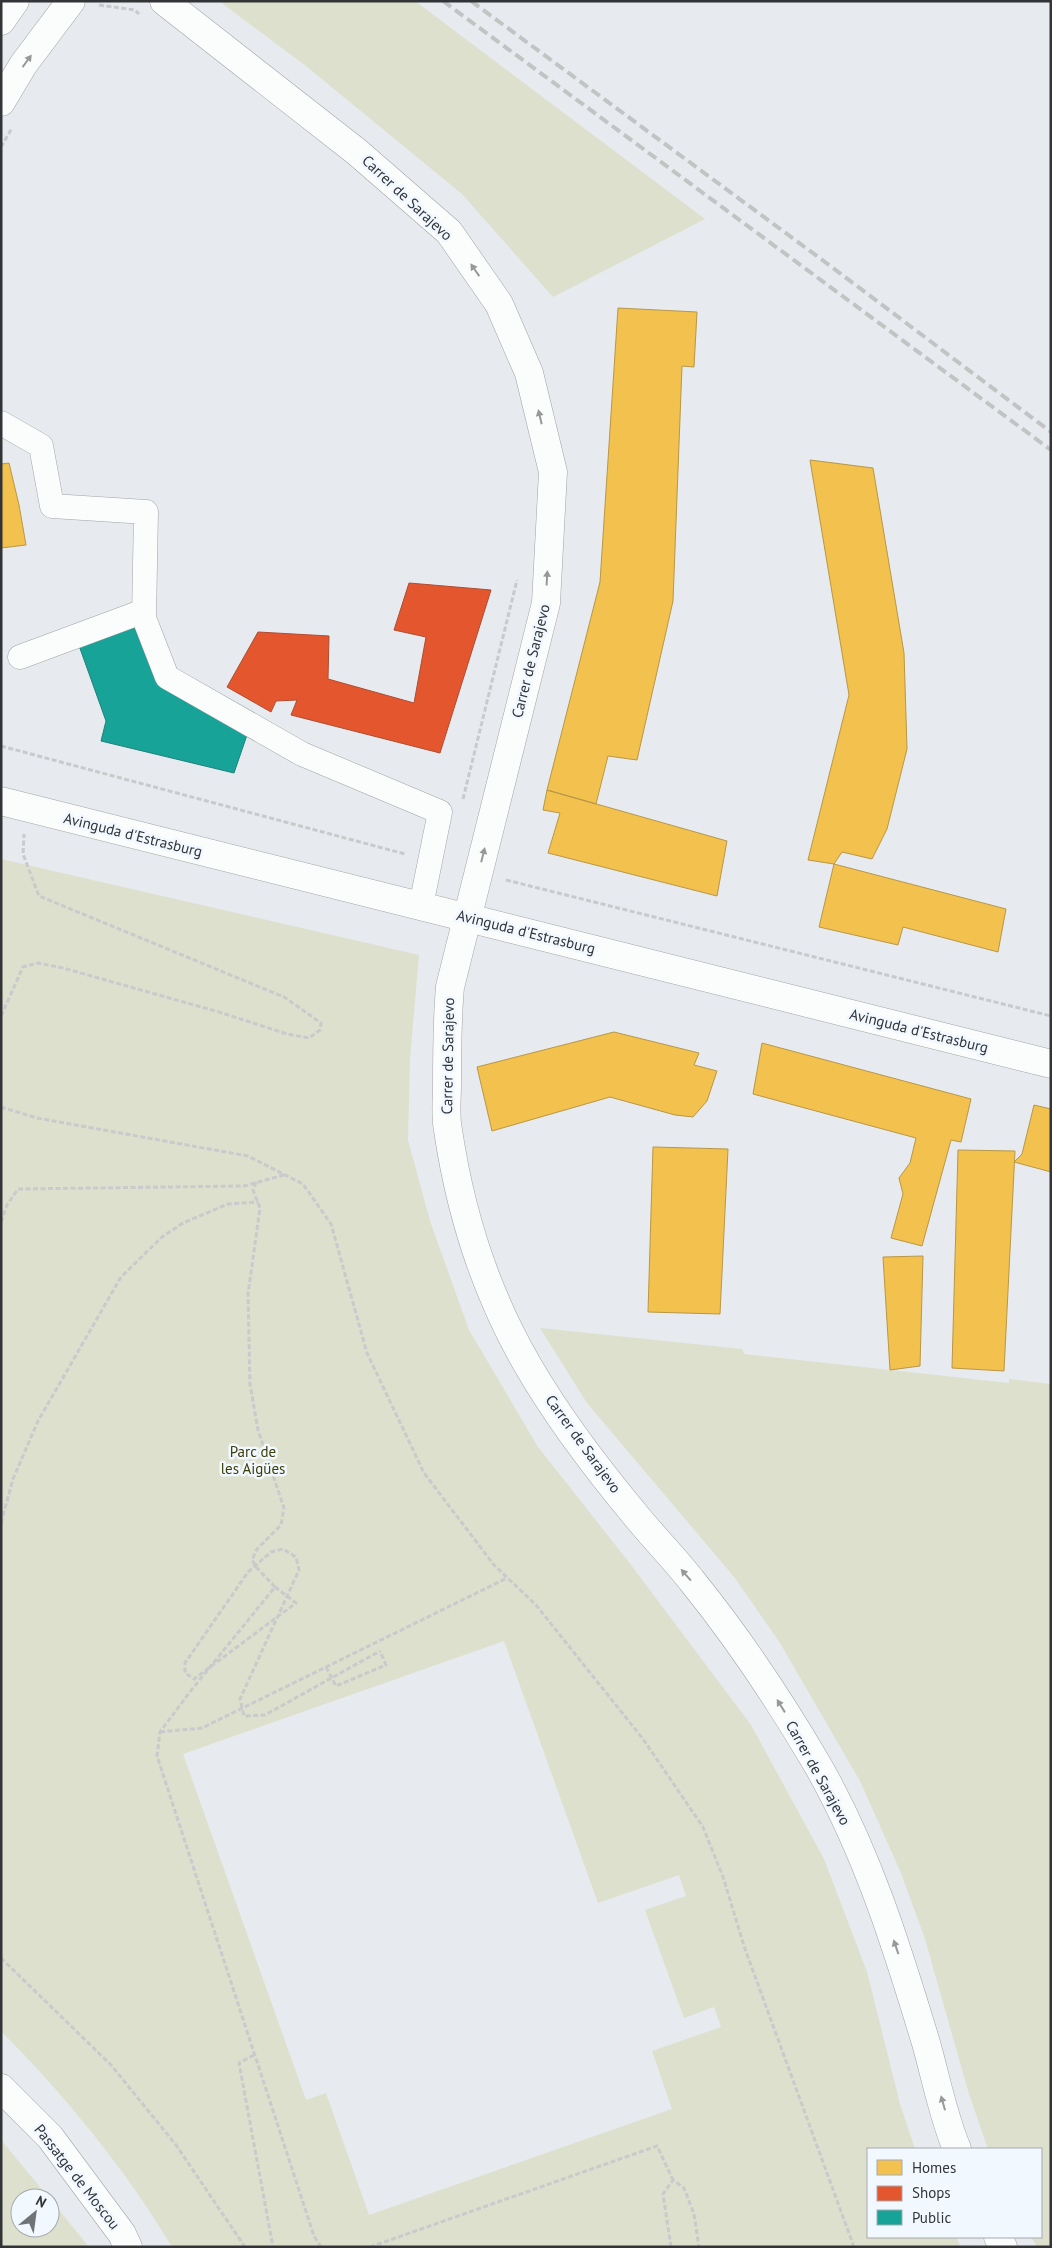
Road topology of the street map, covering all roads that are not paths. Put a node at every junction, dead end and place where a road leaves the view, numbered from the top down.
1 (16, 1) edge
2 (82, 3) edge
3 (153, 9) edge
4 (1, 21) edge
5 (1, 102) edge
6 (1, 423) edge
7 (144, 611) junction
8 (20, 658) dead end
9 (1, 785) edge
10 (14, 804) edge
11 (424, 891) junction
12 (469, 910) junction
13 (1051, 1047) edge
14 (1051, 1064) edge
15 (1, 2088) edge
16 (957, 2148) edge
17 (128, 2247) edge

1 - 4 street
5 -> 2 street
12 -> 3 street, Carrer de Sarajevo
6 - 7 street
7 - 8 street
7 - 11 street
9 - 11 street, Avinguda d'Estrasburg
10 - 12 street, Avinguda d'Estrasburg
11 - 12 street, Avinguda d'Estrasburg
12 - 13 street, Avinguda d'Estrasburg
12 - 14 street, Avinguda d'Estrasburg
16 -> 12 street, Carrer de Sarajevo
15 - 17 street, Passatge de Moscou

